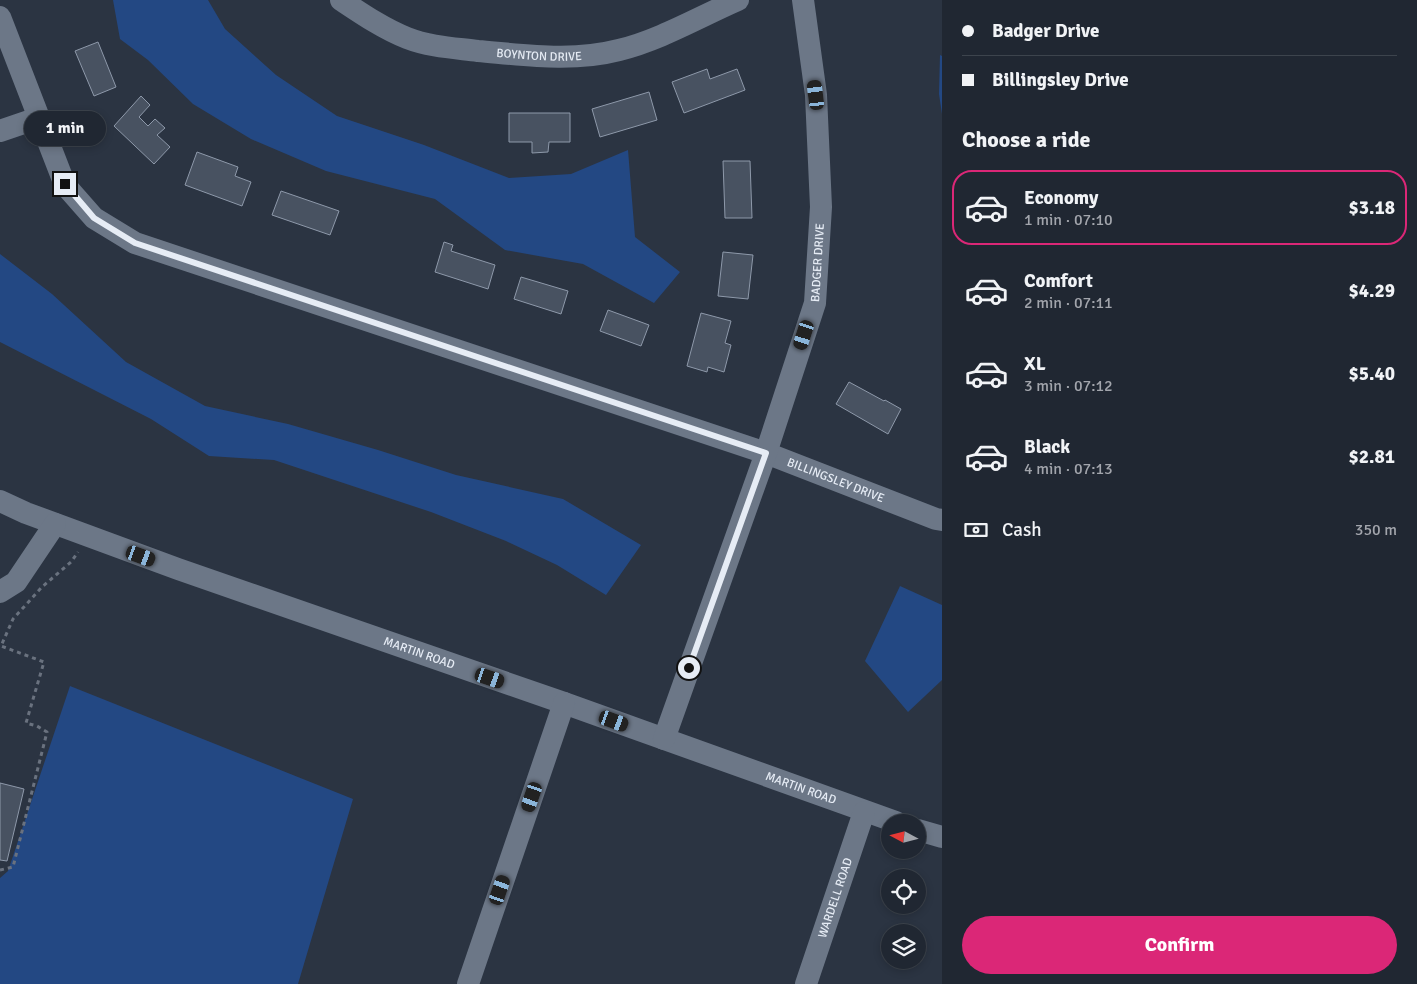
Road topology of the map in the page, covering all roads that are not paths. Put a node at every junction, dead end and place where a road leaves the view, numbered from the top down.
1 (341, 0) edge
2 (738, 0) edge
3 (803, 0) edge
4 (0, 17) edge
5 (38, 118) junction
6 (0, 131) edge
7 (766, 453) junction
8 (0, 501) edge
9 (942, 520) edge
10 (55, 524) junction
11 (0, 592) edge
12 (564, 703) junction
13 (664, 739) junction
14 (864, 812) junction
15 (881, 817) edge
16 (926, 833) edge
17 (942, 838) edge
18 (468, 984) edge
19 (806, 984) edge

1 - 2 street, BOYNTON DRIVE
3 - 7 street, BADGER DRIVE
4 - 5 street, BILLINGSLEY DRIVE
5 - 6 street
5 - 7 street, BILLINGSLEY DRIVE
7 - 9 street, BILLINGSLEY DRIVE
7 - 13 street, BADGER DRIVE
8 - 10 street, MARTIN ROAD
10 - 11 street
10 - 12 street, MARTIN ROAD
12 - 13 street, MARTIN ROAD
12 - 18 street
13 - 14 street, MARTIN ROAD
14 - 15 street, MARTIN ROAD
14 - 19 street, WARDELL ROAD
16 - 17 street

